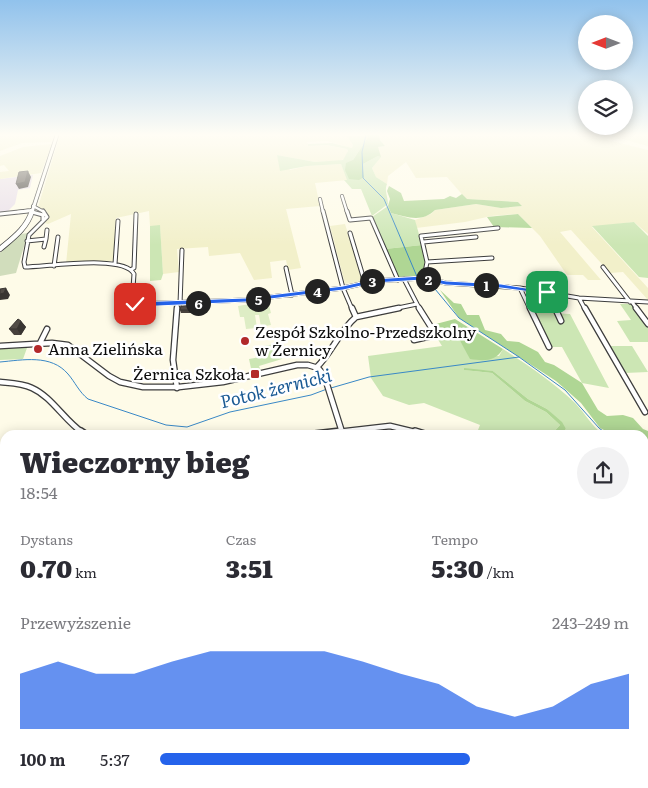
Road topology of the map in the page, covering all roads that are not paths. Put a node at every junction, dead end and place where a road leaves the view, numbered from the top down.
1 (45, 172) edge
2 (342, 196) dead end
3 (320, 199) dead end
4 (32, 210) junction
5 (0, 214) edge
6 (136, 214) dead end
7 (118, 221) dead end
8 (43, 222) junction
9 (498, 228) dead end
10 (48, 230) dead end
11 (350, 233) dead end
12 (58, 237) dead end
13 (476, 237) dead end
14 (46, 239) junction
15 (27, 242) junction
16 (423, 242) junction
17 (44, 247) dead end
18 (0, 249) edge
19 (182, 250) dead end
20 (492, 258) dead end
21 (427, 262) junction
22 (115, 264) junction
23 (54, 266) junction
24 (603, 267) dead end
25 (286, 268) dead end
26 (132, 269) junction
27 (420, 278) junction
28 (404, 279) junction
29 (398, 280) junction
30 (365, 282) junction
31 (343, 288) junction
32 (520, 288) junction
33 (547, 292) junction
34 (292, 294) junction
35 (579, 298) junction
36 (631, 302) junction
37 (648, 302) edge
38 (178, 304) junction
39 (417, 304) junction
40 (356, 317) junction
41 (561, 321) dead end
42 (648, 324) edge
43 (47, 329) dead end
44 (414, 340) dead end
45 (39, 345) junction
46 (0, 346) edge
47 (549, 348) dead end
48 (316, 368) junction
49 (0, 382) edge
50 (177, 388) junction
51 (645, 412) dead end
52 (79, 430) edge
53 (341, 430) edge
54 (360, 430) edge
55 (410, 430) edge

1 - 4 street
2 - 29 street
3 - 31 street
4 - 5 street
4 - 8 street
4 - 8 street
4 - 18 street
6 - 26 street
7 - 22 street
8 - 15 street
9 - 16 street
10 - 14 street
11 - 30 street
12 - 23 street
13 - 16 street
14 - 15 street
14 - 17 street
15 - 23 street
16 - 21 street
19 - 38 street
20 - 21 street
21 - 27 street
22 - 23 street
22 - 26 street
24 - 36 street
25 - 34 street
26 - 38 street
27 - 28 street
27 - 32 street
28 - 29 street
28 - 39 street
29 - 30 street
30 - 31 street
31 - 34 street
31 - 40 street
32 - 33 street
32 - 47 street
33 - 35 street
33 - 41 street
34 - 38 street
35 - 36 street
35 - 51 street
36 - 37 street
36 - 42 street
38 - 50 street
39 - 40 street
39 - 44 street
40 - 48 street
43 - 45 street
45 - 46 street
45 - 50 street
48 - 50 street
48 - 53 street
49 - 52 street
54 - 55 street

